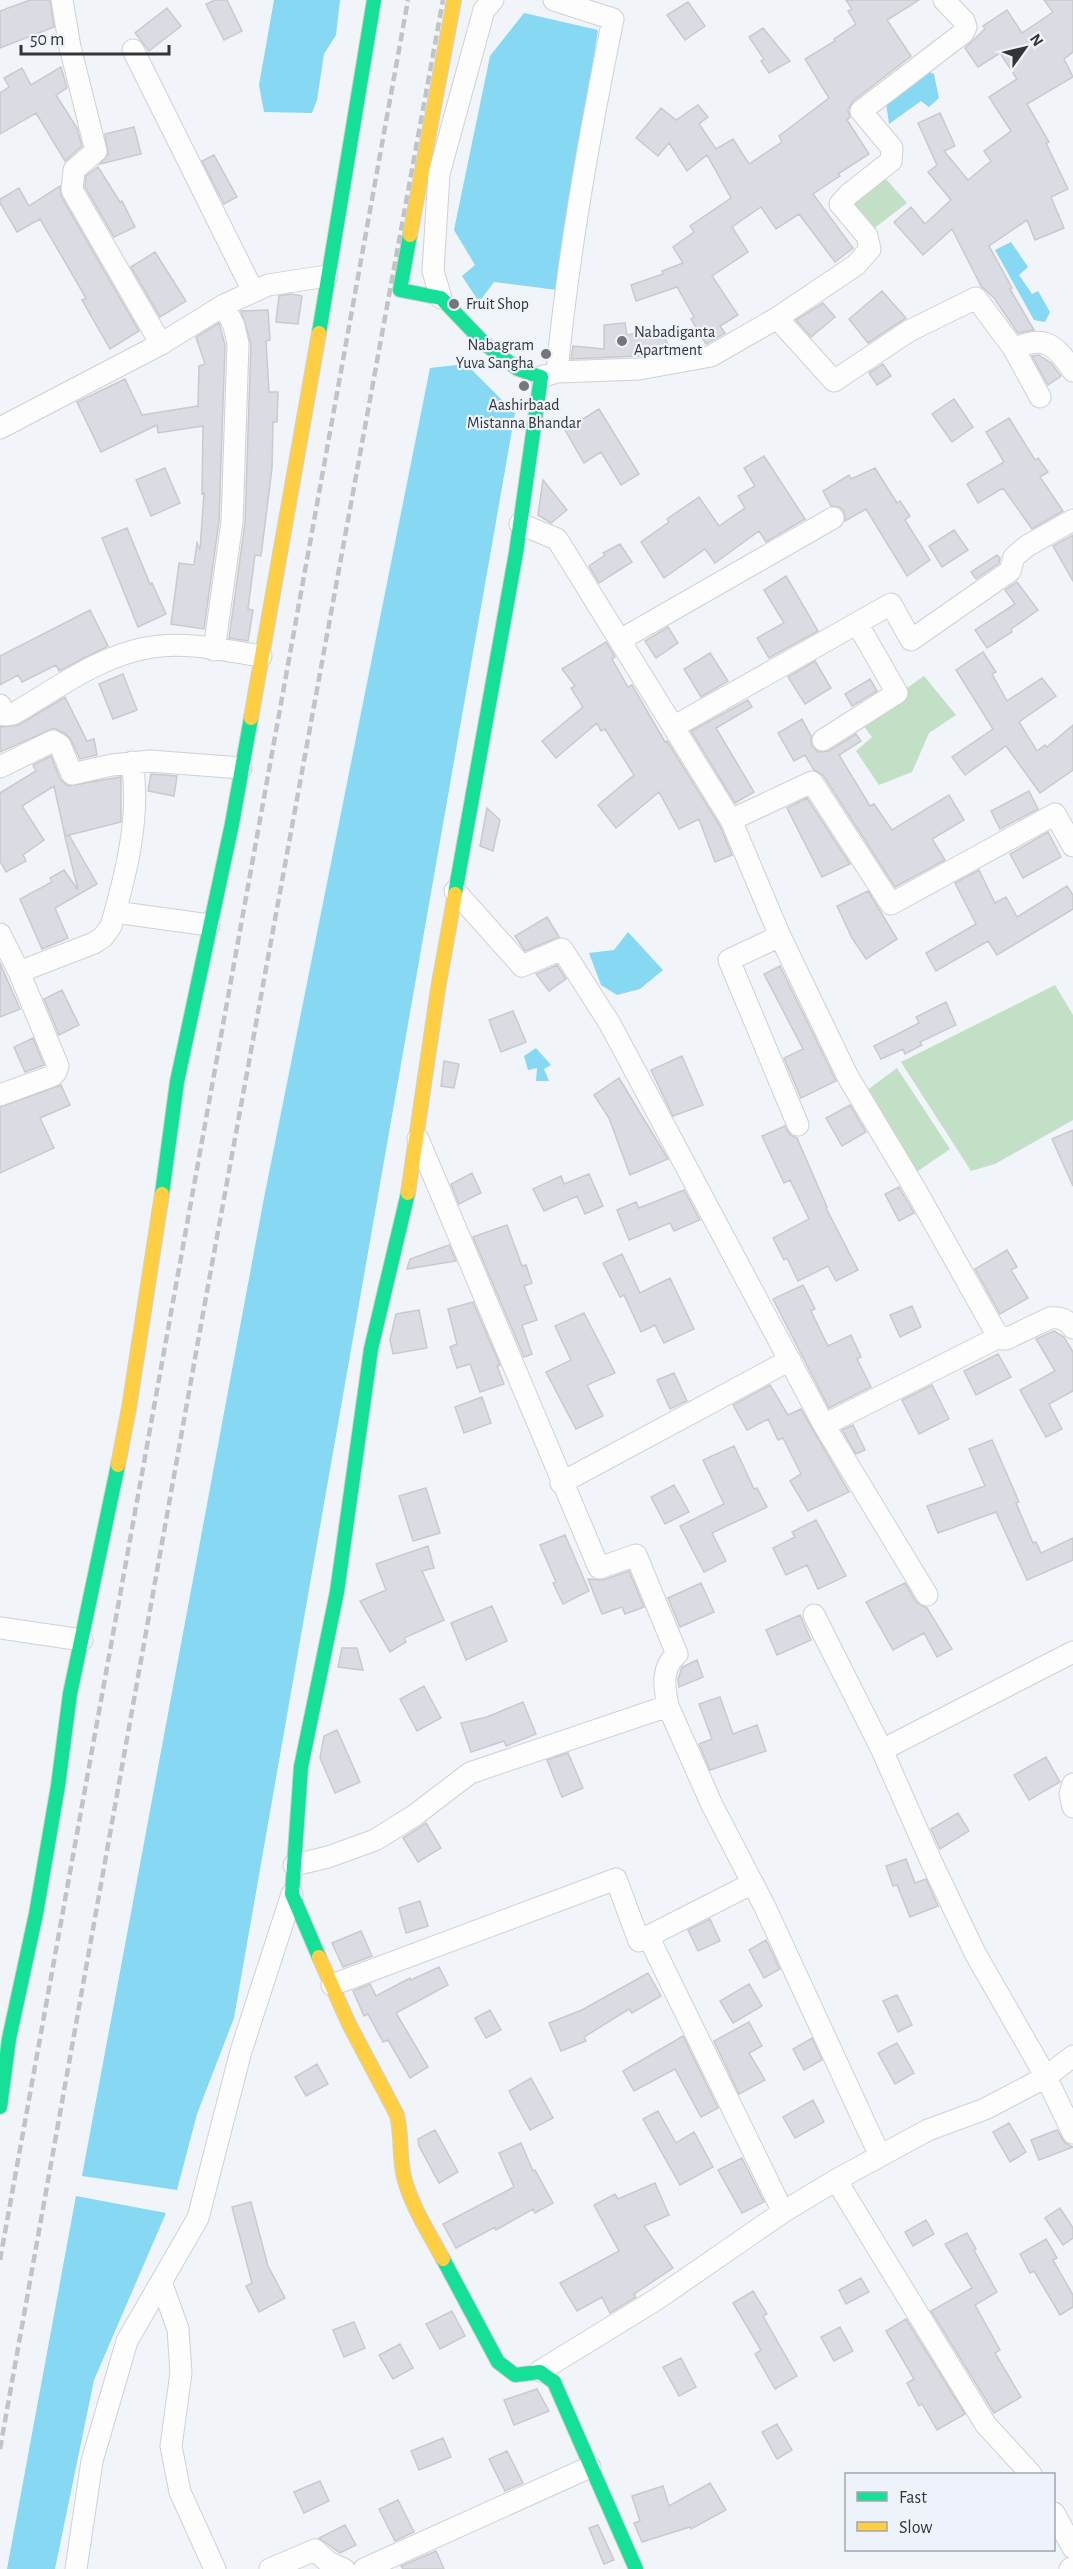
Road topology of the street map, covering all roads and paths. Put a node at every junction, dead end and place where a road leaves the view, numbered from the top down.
1 (63, 0) edge
2 (374, 0) edge
3 (454, 0) edge
4 (494, 0) edge
5 (555, 0) edge
6 (944, 0) edge
7 (133, 50) dead end
8 (327, 276) junction
9 (253, 291) junction
10 (441, 298) junction
11 (224, 305) junction
12 (777, 318) junction
13 (161, 344) junction
14 (1014, 349) junction
15 (1073, 370) edge
16 (549, 374) junction
17 (1040, 398) dead end
18 (0, 428) edge
19 (833, 518) dead end
20 (1073, 520) edge
21 (520, 524) junction
22 (857, 623) junction
23 (620, 640) junction
24 (214, 650) junction
25 (261, 656) junction
26 (0, 705) edge
27 (675, 726) junction
28 (823, 740) dead end
29 (132, 762) junction
30 (0, 767) edge
31 (241, 768) junction
32 (731, 820) junction
33 (1073, 846) edge
34 (455, 891) junction
35 (115, 912) junction
36 (209, 925) junction
37 (0, 934) edge
38 (780, 936) junction
39 (19, 972) junction
40 (0, 1095) edge
41 (798, 1125) dead end
42 (418, 1139) junction
43 (1073, 1328) edge
44 (999, 1337) junction
45 (790, 1360) junction
46 (824, 1425) junction
47 (561, 1483) junction
48 (927, 1595) dead end
49 (814, 1615) dead end
50 (0, 1628) edge
51 (82, 1640) junction
52 (1073, 1652) edge
53 (668, 1706) junction
54 (882, 1749) junction
55 (1073, 1784) edge
56 (1073, 1807) edge
57 (294, 1865) junction
58 (753, 1883) junction
59 (292, 1894) junction
60 (648, 1936) junction
61 (332, 1985) junction
62 (1073, 2056) edge
63 (1046, 2077) junction
64 (0, 2107) edge
65 (1073, 2133) edge
66 (880, 2156) junction
67 (836, 2180) junction
68 (783, 2212) junction
69 (161, 2282) junction
70 (540, 2371) junction
71 (590, 2467) junction
72 (1029, 2473) edge
73 (1055, 2516) edge
74 (1073, 2548) edge
75 (76, 2569) edge
76 (215, 2569) edge
77 (270, 2569) edge
78 (344, 2569) edge
79 (364, 2569) edge
80 (636, 2569) edge

1 - 13 street
2 - 8 street
3 - 10 street
4 - 10 street
5 - 16 street
6 - 12 street
7 - 9 street
8 - 9 street
8 - 25 street
9 - 11 street
10 - 16 street
11 - 13 street
11 - 24 street
12 - 14 street
12 - 16 street
13 - 18 street
14 - 15 street
14 - 17 street
16 - 21 street
19 - 23 street
20 - 22 street
21 - 23 street
21 - 34 street
22 - 27 street
22 - 28 street
23 - 27 street
24 - 25 street
24 - 26 street
25 - 31 street
27 - 32 street
29 - 30 street
29 - 31 street
29 - 35 street
31 - 36 street
32 - 33 street
32 - 38 street
34 - 42 street
34 - 45 street
35 - 36 street
35 - 39 street
36 - 51 street
37 - 39 street
38 - 41 street
38 - 44 street
39 - 40 street
42 - 47 street
42 - 57 street
43 - 44 street
44 - 46 street
45 - 46 street
45 - 47 street
46 - 48 street
47 - 53 street
49 - 54 street
50 - 51 street
51 - 64 street
52 - 54 street
53 - 57 street
53 - 58 street
54 - 63 street
55 - 56 street
57 - 59 street
58 - 60 street
58 - 66 street
59 - 61 street
59 - 69 street
60 - 61 street
60 - 68 street
61 - 70 street
62 - 63 street
63 - 65 street
63 - 66 street
66 - 67 street
67 - 68 street
67 - 72 street
68 - 70 street
69 - 75 street
69 - 76 street
70 - 71 street
71 - 79 street
71 - 80 street
73 - 74 street
77 - 78 street

